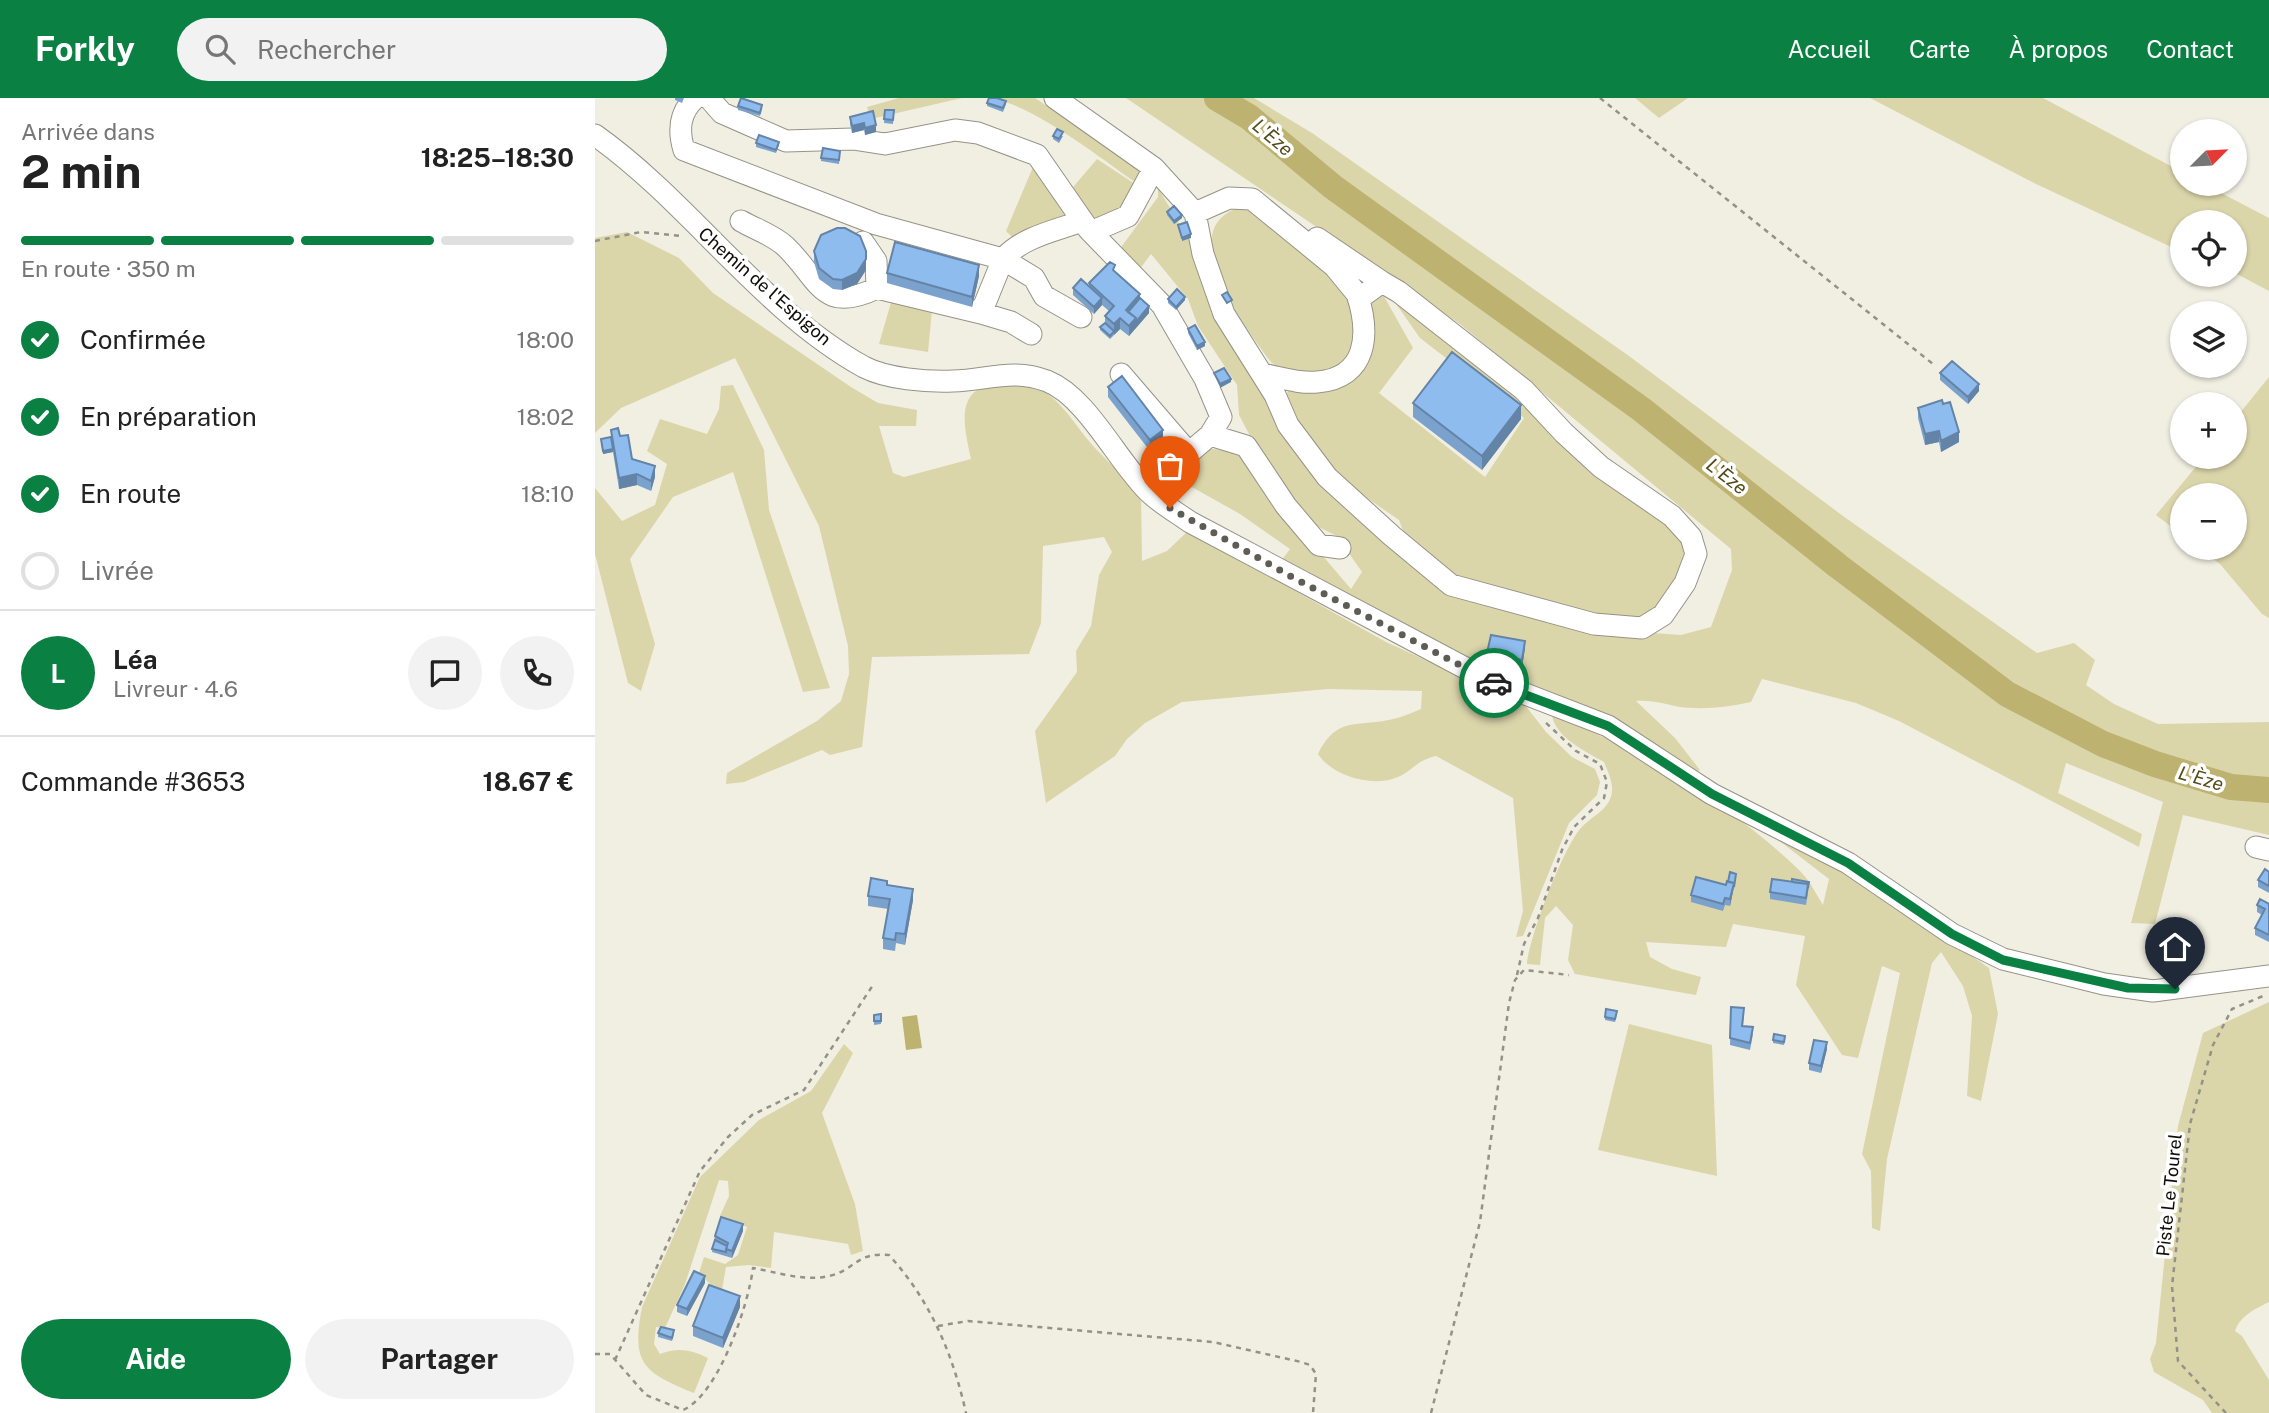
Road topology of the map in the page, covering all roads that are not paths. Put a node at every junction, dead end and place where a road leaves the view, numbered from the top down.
1 (695, 98) edge
2 (709, 98) edge
3 (1055, 98) edge
4 (595, 135) edge
5 (1154, 168) junction
6 (1265, 210) junction
7 (1195, 213) junction
8 (741, 222) dead end
9 (1087, 227) junction
10 (863, 242) edge
11 (1003, 259) junction
12 (1382, 282) junction
13 (877, 288) junction
14 (1357, 294) junction
15 (981, 313) junction
16 (1081, 317) dead end
17 (1031, 334) dead end
18 (1121, 373) edge
19 (1262, 374) junction
20 (1210, 435) junction
21 (1189, 453) junction
22 (1138, 479) junction
23 (1340, 548) dead end
24 (2269, 975) edge

1 - 11 street
2 - 9 street
3 - 5 street
4 - 22 street, Chemin de l'Espigon
5 - 7 street
5 - 9 street
6 - 7 street
6 - 12 street
6 - 14 street
7 - 19 street
8 - 13 street
9 - 11 street
9 - 20 street
10 - 13 street
11 - 15 street
11 - 16 street
12 - 14 street
12 - 19 street
13 - 15 street
14 - 19 street
15 - 17 street
18 - 21 street
20 - 21 street
20 - 23 street
21 - 22 street
22 - 24 street, Chemin de l'Espigon

